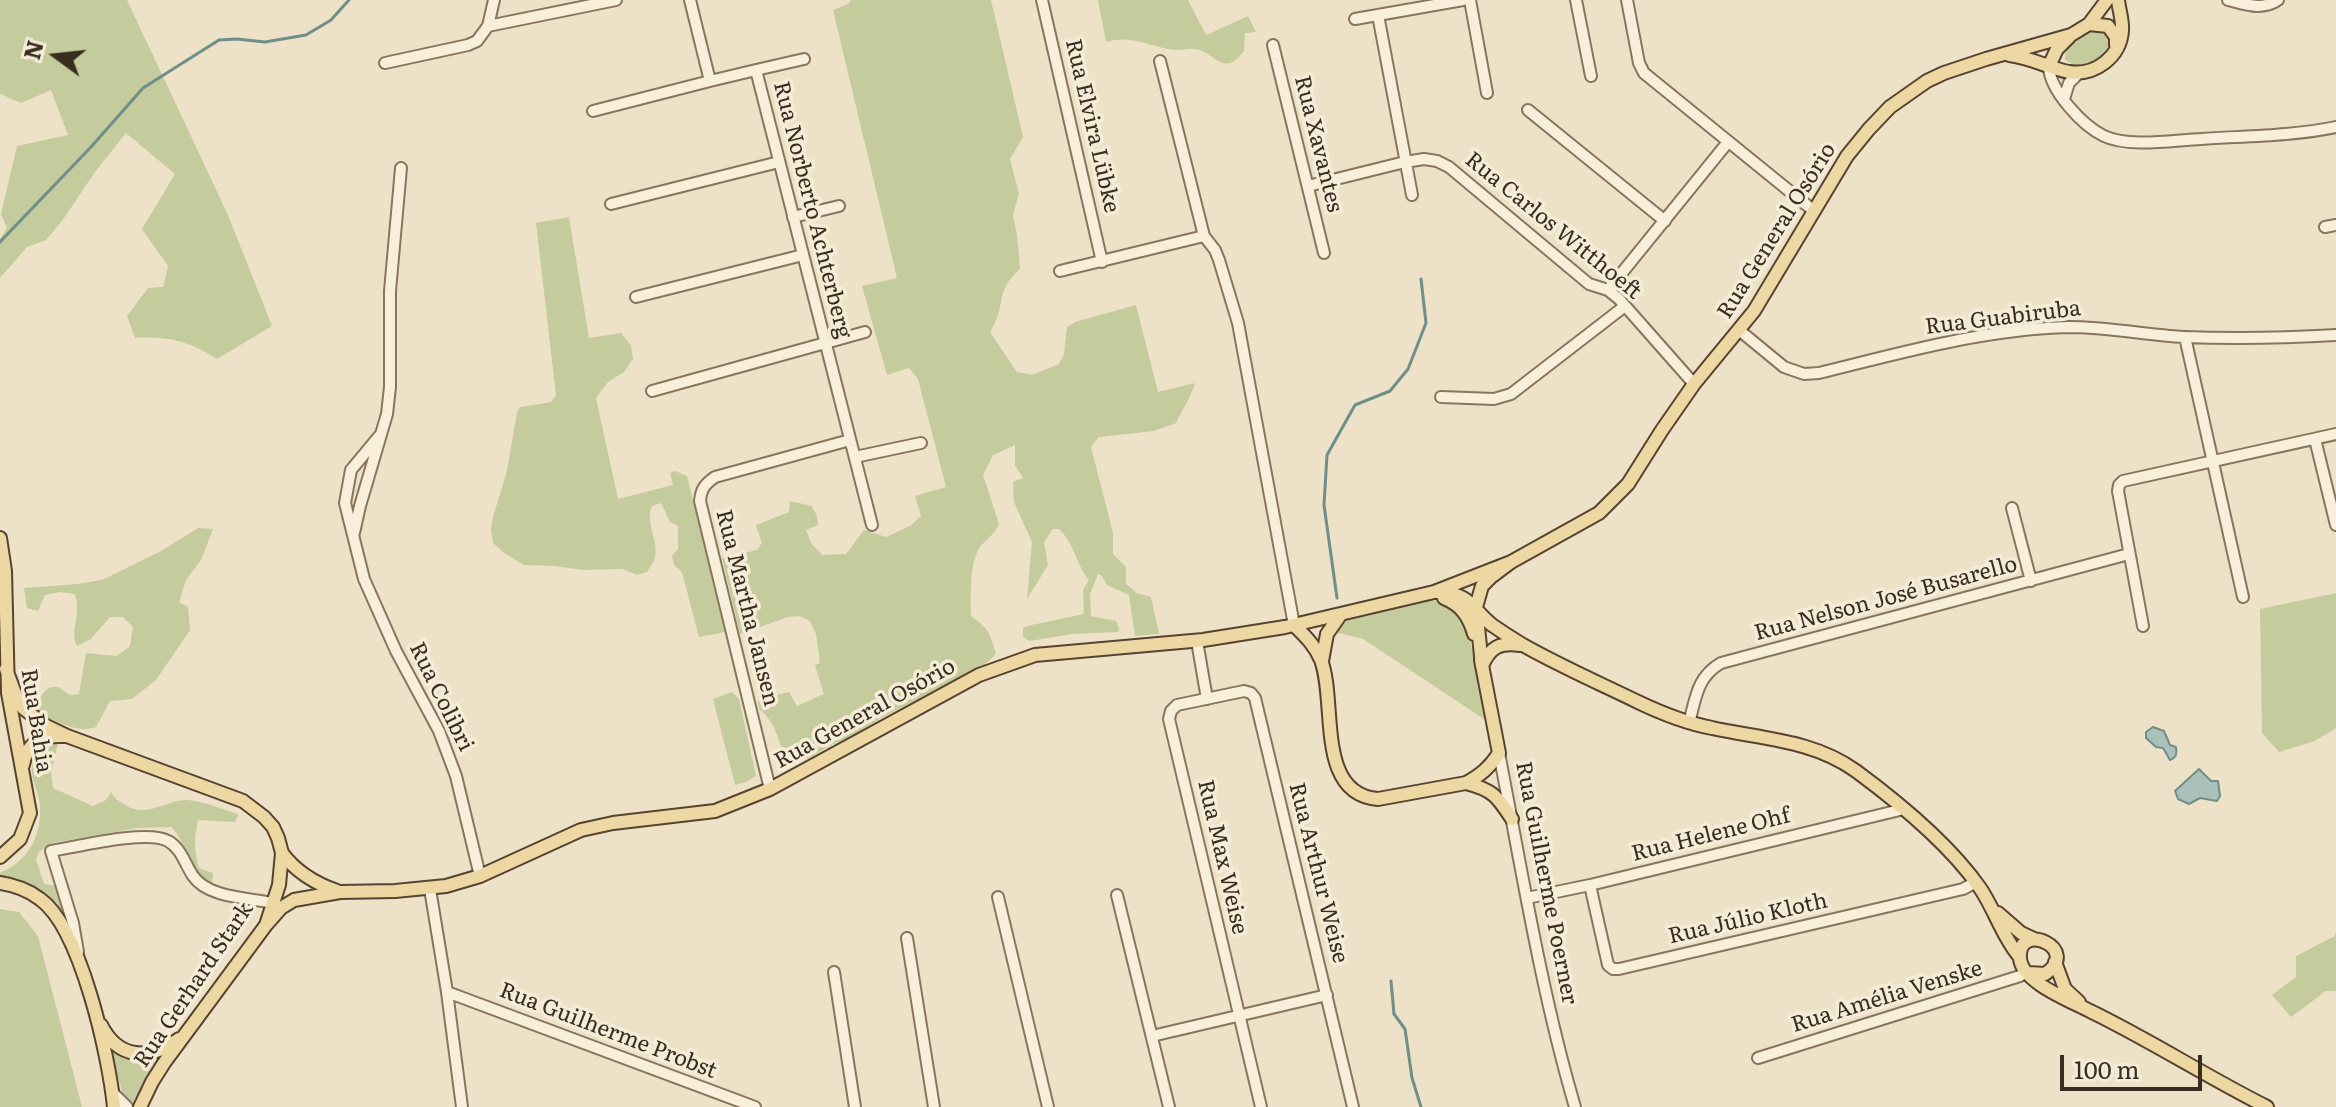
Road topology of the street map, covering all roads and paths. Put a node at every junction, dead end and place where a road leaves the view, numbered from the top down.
1 (494, 0) edge
2 (616, 0) edge
3 (690, 0) edge
4 (1042, 0) edge
5 (1463, 0) edge
6 (1470, 0) edge
7 (1576, 0) edge
8 (1627, 0) edge
9 (2107, 0) edge
10 (2118, 0) edge
11 (2228, 0) edge
12 (2278, 0) edge
13 (1378, 15) junction
14 (1355, 19) dead end
15 (2089, 24) junction
16 (488, 26) junction
17 (2071, 35) junction
18 (1273, 45) dead end
19 (2114, 52) junction
20 (2002, 54) junction
21 (804, 59) dead end
22 (2052, 60) junction
23 (1160, 61) dead end
24 (385, 63) dead end
25 (756, 70) junction
26 (2079, 73) junction
27 (1591, 76) dead end
28 (710, 81) junction
29 (1487, 93) dead end
30 (2064, 99) junction
31 (1528, 110) dead end
32 (593, 111) dead end
33 (2336, 127) edge
34 (1728, 142) junction
35 (779, 162) junction
36 (1405, 162) junction
37 (401, 168) dead end
38 (1308, 186) junction
39 (1412, 195) dead end
40 (611, 204) dead end
41 (839, 206) dead end
42 (1814, 211) junction
43 (793, 217) junction
44 (1665, 221) junction
45 (1204, 236) junction
46 (1324, 253) dead end
47 (803, 255) junction
48 (1102, 262) junction
49 (1060, 271) dead end
50 (1608, 290) junction
51 (636, 297) dead end
52 (1625, 306) junction
53 (1739, 330) junction
54 (865, 332) dead end
55 (2336, 335) edge
56 (2185, 337) junction
57 (826, 343) junction
58 (1694, 384) junction
59 (652, 391) dead end
60 (1441, 397) dead end
61 (381, 434) junction
62 (2336, 434) edge
63 (2315, 439) junction
64 (850, 440) junction
65 (921, 443) dead end
66 (855, 457) junction
67 (2213, 461) junction
68 (356, 463) junction
69 (371, 471) junction
70 (345, 503) junction
71 (360, 506) junction
72 (2012, 508) dead end
73 (872, 525) dead end
74 (2336, 525) edge
75 (0, 538) edge
76 (353, 539) junction
77 (2129, 554) junction
78 (1511, 562) junction
79 (2031, 581) junction
80 (1434, 592) junction
81 (1417, 597) junction
82 (2243, 597) dead end
83 (1476, 607) junction
84 (1341, 614) junction
85 (1294, 625) junction
86 (2143, 626) dead end
87 (1197, 641) junction
88 (1524, 645) junction
89 (1322, 661) junction
90 (1482, 666) junction
91 (6, 669) junction
92 (1207, 699) junction
93 (1689, 723) junction
94 (67, 736) junction
95 (1499, 753) junction
96 (22, 770) junction
97 (1466, 783) junction
98 (770, 789) junction
99 (1904, 809) junction
100 (1512, 819) junction
101 (282, 853) junction
102 (0, 857) edge
103 (480, 876) junction
104 (1976, 882) junction
105 (0, 883) edge
106 (1590, 885) junction
107 (430, 889) junction
108 (340, 892) junction
109 (1117, 895) dead end
110 (998, 897) dead end
111 (1527, 898) junction
112 (273, 903) junction
113 (1990, 905) junction
114 (266, 925) junction
115 (907, 938) dead end
116 (2034, 939) junction
117 (78, 955) junction
118 (2019, 956) junction
119 (2055, 962) junction
120 (834, 972) dead end
121 (2027, 972) junction
122 (447, 992) junction
123 (1327, 995) junction
124 (2087, 1009) junction
125 (94, 1011) junction
126 (1238, 1016) junction
127 (185, 1034) junction
128 (1152, 1036) junction
129 (1758, 1058) dead end
130 (112, 1092) junction
131 (2245, 1102) edge
132 (114, 1107) edge
133 (127, 1107) edge
134 (140, 1107) edge
135 (463, 1107) edge
136 (755, 1107) edge
137 (855, 1107) edge
138 (934, 1107) edge
139 (1048, 1107) edge
140 (1169, 1107) edge
141 (1261, 1107) edge
142 (1353, 1107) edge
143 (1575, 1107) edge
144 (2267, 1107) edge

1 - 16 street
2 - 16 street
3 - 28 street
4 - 48 street, Rua Elvira Lübke
5 - 13 street
6 - 29 street
7 - 27 street
8 - 34 street
9 - 15 main road, Rua General Osório
10 - 19 main road
11 - 12 street
13 - 14 street
13 - 36 street
15 - 17 main road, Rua General Osório
15 - 19 main road
16 - 24 street
17 - 20 main road, Rua General Osório
17 - 22 main road
18 - 38 street, Rua Xavantes
19 - 26 main road
20 - 22 main road
20 - 42 main road, Rua General Osório
21 - 25 street
22 - 26 main road
22 - 30 street
23 - 45 street
25 - 28 street, Rua Norberto Achterberg
25 - 35 street, Rua Norberto Achterberg
26 - 30 street
28 - 32 street, Rua Norberto Achterberg
30 - 33 street
31 - 44 street
34 - 42 street
34 - 44 street
35 - 40 street
35 - 43 street, Rua Norberto Achterberg
36 - 38 street, Rua Carlos Witthoeft
36 - 39 street
36 - 50 street, Rua Carlos Witthoeft
37 - 61 street, Rua Colibri
38 - 46 street, Rua Xavantes
41 - 43 street
42 - 53 main road, Rua General Osório
43 - 47 street, Rua Norberto Achterberg
44 - 50 street
45 - 48 street
45 - 85 street
47 - 51 street
47 - 57 street, Rua Norberto Achterberg
48 - 49 street
50 - 52 street, Rua Carlos Witthoeft
52 - 58 street, Rua Carlos Witthoeft
52 - 60 street
53 - 56 street, Rua Guabiruba
53 - 58 main road, Rua General Osório
54 - 57 street
55 - 56 street, Rua Guabiruba
56 - 67 street
57 - 59 street
57 - 64 street, Rua Norberto Achterberg
58 - 78 main road, Rua General Osório
61 - 68 street, Rua Colibri
61 - 69 street, Rua Colibri
62 - 63 street
63 - 67 street
63 - 74 street
64 - 66 street
64 - 98 street, Rua Martha Jansen
65 - 66 street
66 - 73 street
67 - 77 street
67 - 82 street
68 - 69 street
68 - 70 street, Rua Colibri
69 - 71 street, Rua Colibri
70 - 71 street
70 - 76 street, Rua Colibri
71 - 76 street, Rua Colibri
72 - 79 street
75 - 91 main road, Rua Bahia
76 - 103 street, Rua Colibri
77 - 79 street, Rua Nelson José Busarello
77 - 86 street
78 - 80 main road, Rua General Osório
78 - 83 main road, Rua General Osório
79 - 93 street, Rua Nelson José Busarello
80 - 81 main road, Rua General Osório
80 - 83 main road
81 - 84 main road, Rua General Osório
81 - 90 main road, Rua General Osório
83 - 88 main road
83 - 90 main road
84 - 85 main road, Rua General Osório
84 - 89 main road
85 - 87 main road, Rua General Osório
85 - 89 main road
87 - 92 street
87 - 98 main road, Rua General Osório
88 - 90 main road
88 - 93 main road
89 - 97 main road
90 - 95 main road, Rua Guilherme Poerner
91 - 94 main road
91 - 96 main road, Rua Bahia
92 - 123 street, Rua Arthur Weise
92 - 126 street, Rua Max Weise
93 - 99 main road
94 - 96 main road
94 - 101 main road
95 - 97 main road
95 - 100 street, Rua Guilherme Poerner
96 - 102 main road, Rua Bahia
97 - 100 main road
98 - 103 main road, Rua General Osório
99 - 104 main road
99 - 106 street, Rua Helene Ohf
100 - 111 street, Rua Guilherme Poerner
101 - 108 main road, Rua General Osório
101 - 112 main road, Rua Gerhard Stark
103 - 107 main road, Rua General Osório
104 - 106 street, Rua Júlio Kloth
104 - 113 main road
105 - 117 main road
106 - 111 street, Rua Helene Ohf
107 - 108 main road, Rua General Osório
107 - 122 street
108 - 114 main road, Rua General Osório
109 - 128 street
110 - 139 street
111 - 143 street, Rua Guilherme Poerner
112 - 114 main road, Rua Gerhard Stark
112 - 117 street
113 - 116 main road
113 - 118 main road
114 - 127 main road, Rua Gerhard Stark
115 - 138 street
116 - 118 main road
116 - 119 main road
117 - 125 main road
118 - 121 main road
119 - 121 main road
119 - 124 main road
120 - 137 street
121 - 124 main road
121 - 129 street, Rua Amélia Venske
122 - 135 street
122 - 136 street, Rua Guilherme Probst
123 - 126 street
123 - 142 street, Rua Arthur Weise
124 - 131 main road
125 - 127 main road
125 - 130 main road
126 - 128 street
126 - 141 street, Rua Max Weise
127 - 134 main road, Rua Gerhard Stark
128 - 140 street
130 - 132 main road
130 - 133 street
131 - 144 main road

